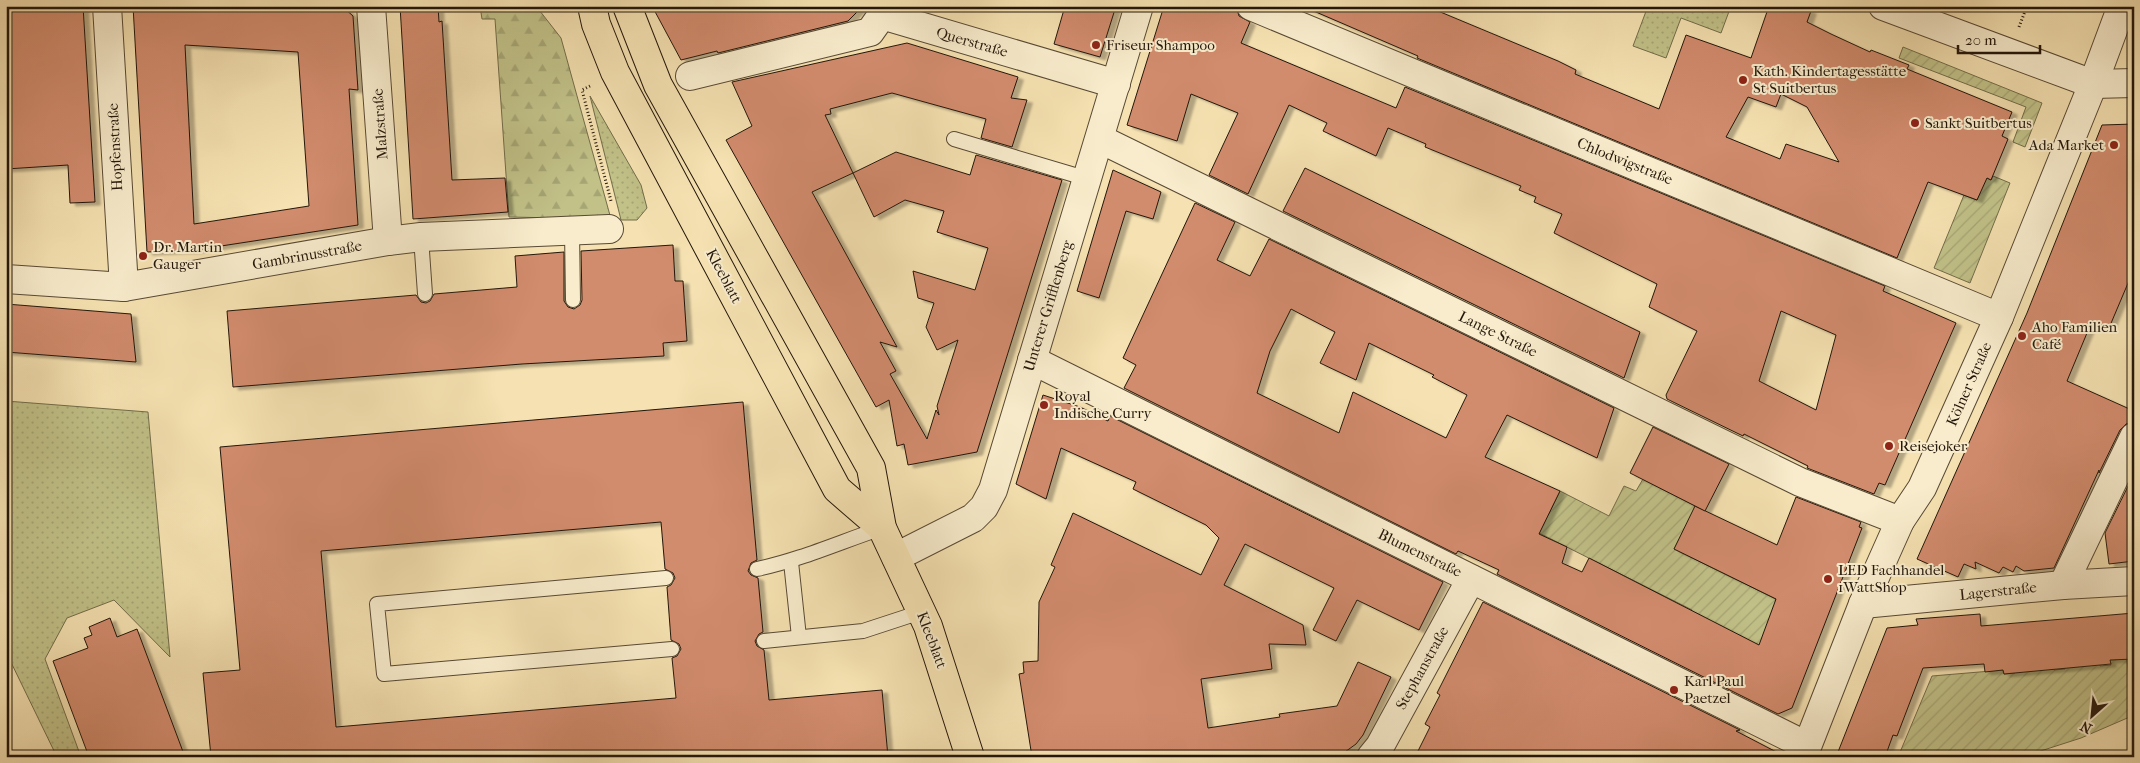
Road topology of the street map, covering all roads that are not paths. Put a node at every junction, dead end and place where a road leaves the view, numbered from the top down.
1 (107, 6) edge
2 (371, 6) edge
3 (592, 6) edge
4 (627, 6) edge
5 (1139, 6) edge
6 (1251, 6) edge
7 (1883, 6) edge
8 (2122, 6) edge
9 (883, 11) edge
10 (690, 76) dead end
11 (2134, 83) edge
12 (1116, 84) junction
13 (2094, 84) junction
14 (954, 139) dead end
15 (1100, 139) junction
16 (1088, 179) junction
17 (609, 229) road end
18 (572, 231) junction
19 (421, 238) junction
20 (388, 241) junction
21 (6, 278) edge
22 (124, 287) junction
23 (425, 294) dead end
24 (573, 300) dead end
25 (1999, 317) junction
26 (1032, 360) junction
27 (2134, 438) edge
28 (1900, 521) junction
29 (882, 528) junction
30 (896, 557) junction
31 (791, 562) junction
32 (757, 568) dead end
33 (666, 578) dead end
34 (1471, 578) junction
35 (2134, 581) edge
36 (2063, 585) junction
37 (1863, 604) junction
38 (921, 612) junction
39 (799, 636) junction
40 (764, 641) dead end
41 (672, 649) dead end
42 (1805, 752) edge
43 (970, 757) edge
44 (1371, 757) edge

1 - 22 street, Hopfenstraße
2 - 20 street, Malzstraße
3 - 29 main road, Kleeblatt
4 - 29 main road, Kleeblatt
5 - 12 street, Unterer Grifflenberg
6 - 25 street, Chlodwigstraße
7 - 13 street
8 - 13 street, Kölner Straße
9 - 10 street, Querstraße
9 - 12 street, Querstraße
11 - 13 street
12 - 15 street, Unterer Grifflenberg
13 - 25 street, Kölner Straße
14 - 16 lane
15 - 16 street, Unterer Grifflenberg
15 - 28 street, Lange Straße
16 - 26 street, Unterer Grifflenberg
17 - 18 street, Gambrinusstraße
18 - 19 street, Gambrinusstraße
18 - 24 lane
19 - 20 street, Gambrinusstraße
19 - 23 lane
20 - 22 street, Gambrinusstraße
21 - 22 street, Gambrinusstraße
25 - 28 street, Kölner Straße
26 - 30 street, Unterer Grifflenberg
26 - 34 street, Blumenstraße
27 - 36 street
28 - 37 street, Kölner Straße
29 - 30 main road, Kleeblatt
29 - 31 lane
30 - 38 main road, Kleeblatt
31 - 32 lane
31 - 39 lane
33 - 41 lane
34 - 42 street, Blumenstraße
34 - 44 street, Stephanstraße
35 - 36 street, Lagerstraße
36 - 37 street, Lagerstraße
37 - 42 street, Kölner Straße
38 - 39 lane
38 - 43 main road, Kleeblatt
39 - 40 lane

